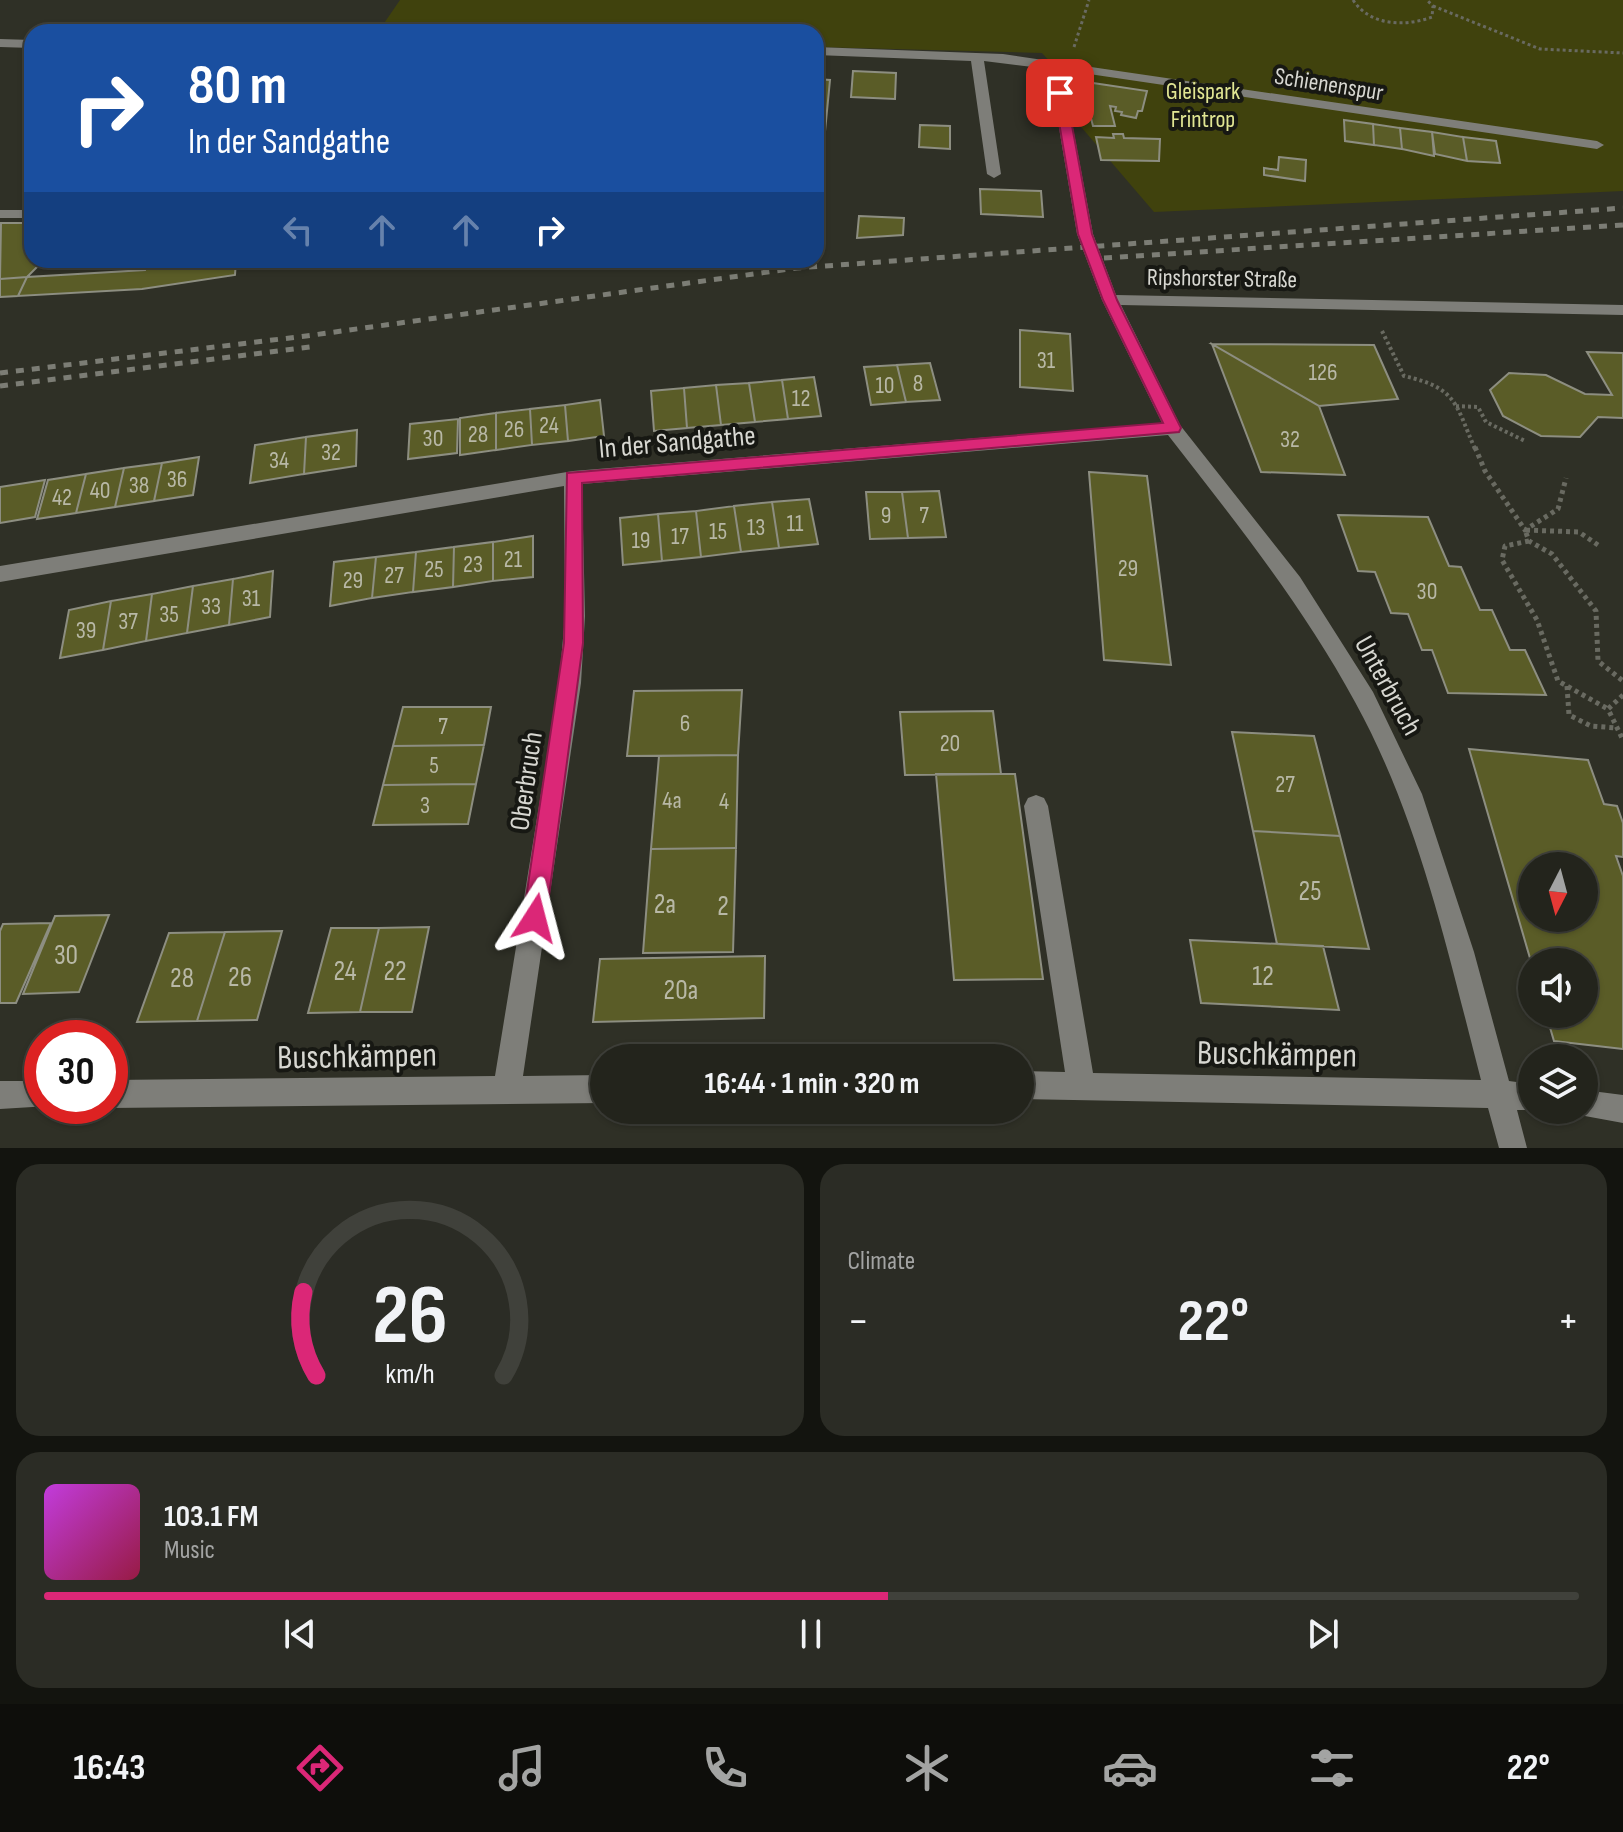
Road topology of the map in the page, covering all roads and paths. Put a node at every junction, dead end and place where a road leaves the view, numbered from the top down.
1 (1089, 0) edge
2 (1353, 0) edge
3 (1427, 0) edge
4 (1433, 6) junction
5 (1084, 16) dead end
6 (0, 43) edge
7 (24, 44) edge
8 (824, 51) edge
9 (1623, 53) edge
10 (978, 56) junction
11 (1055, 65) junction
12 (1597, 145) dead end
13 (994, 174) dead end
14 (0, 214) edge
15 (24, 214) edge
16 (1110, 300) junction
17 (1369, 306) junction
18 (1623, 310) edge
19 (1456, 406) junction
20 (1173, 428) junction
21 (1525, 441) dead end
22 (573, 478) junction
23 (1566, 478) dead end
24 (1525, 530) junction
25 (1529, 541) junction
26 (1598, 545) dead end
27 (0, 574) edge
28 (1623, 681) edge
29 (1567, 686) junction
30 (1623, 695) edge
31 (1608, 709) junction
32 (1617, 728) junction
33 (1623, 740) edge
34 (1036, 806) dead end
35 (1034, 1085) edge
36 (1081, 1085) junction
37 (590, 1089) edge
38 (507, 1090) junction
39 (128, 1094) edge
40 (1499, 1094) junction
41 (0, 1095) edge
42 (24, 1095) edge
43 (1518, 1096) edge
44 (1598, 1106) edge
45 (1623, 1109) edge
46 (1513, 1148) edge

1 - 5 path
2 - 4 path
3 - 4 path
4 - 9 path
6 - 7 street
8 - 10 street
10 - 11 street
10 - 13 street
11 - 12 street, Schienenspur
11 - 16 street, Ripshorster Straße
14 - 15 street
16 - 17 street, Ripshorster Straße
16 - 20 street, Unterbruch
17 - 18 street, Ripshorster Straße
17 - 19 path
19 - 21 path
19 - 24 path
20 - 22 street, In der Sandgathe
20 - 40 street, Unterbruch
22 - 27 street, In der Sandgathe
22 - 38 street, Oberbruch
23 - 24 path
24 - 25 path
24 - 26 path
25 - 28 path
25 - 29 path
29 - 31 path
29 - 32 path
30 - 31 path
31 - 32 path
32 - 33 path
34 - 36 street
35 - 36 street, Buschkämpen
36 - 40 street, Buschkämpen
37 - 38 street, Buschkämpen
38 - 39 street, Buschkämpen
40 - 43 street, Buschkämpen
40 - 46 street, Unterbruch
41 - 42 street
44 - 45 street

